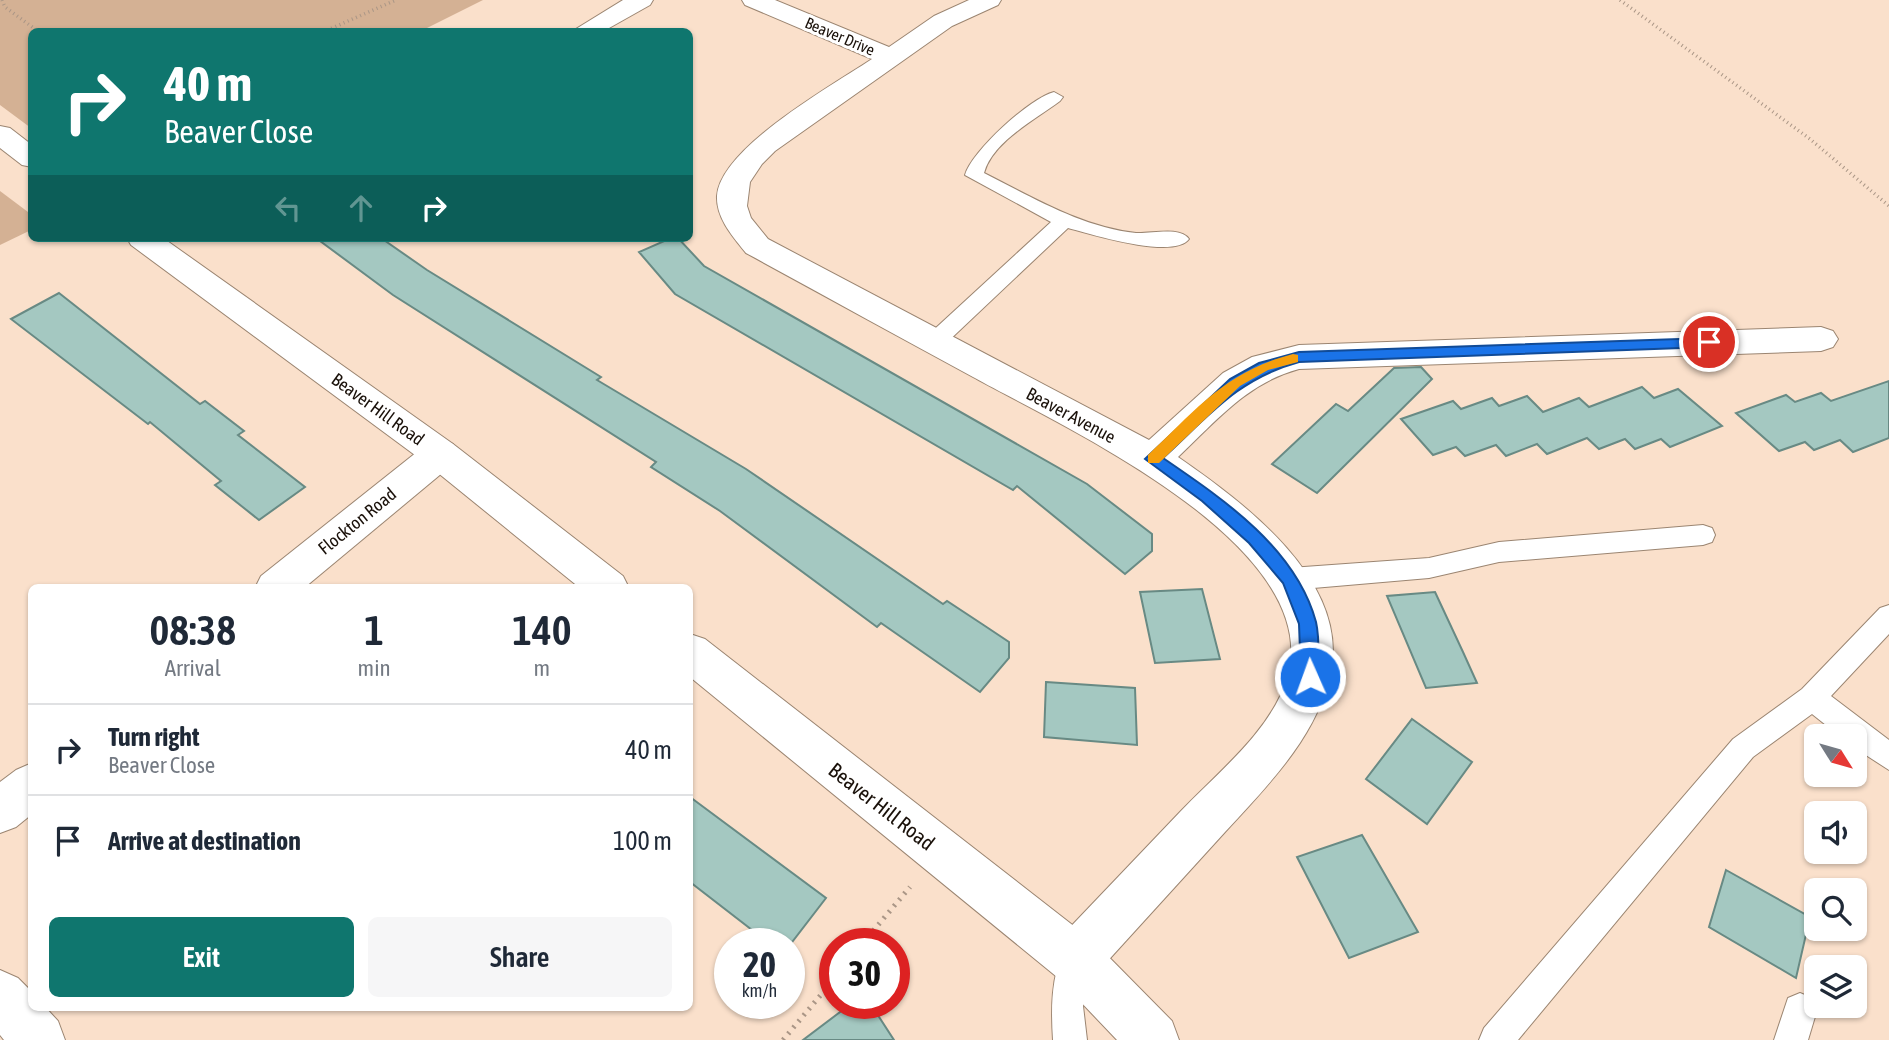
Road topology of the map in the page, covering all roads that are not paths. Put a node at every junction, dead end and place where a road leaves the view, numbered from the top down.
1 (641, 0) edge
2 (754, 0) edge
3 (989, 0) edge
4 (590, 28) edge
5 (888, 56) junction
6 (1054, 97) dead end
7 (0, 134) edge
8 (28, 156) edge
9 (1064, 221) junction
10 (1179, 239) dead end
11 (148, 242) edge
12 (1821, 339) dead end
13 (934, 342) junction
14 (440, 454) junction
15 (1153, 459) junction
16 (1703, 535) dead end
17 (1290, 579) junction
18 (280, 584) edge
19 (603, 584) edge
20 (1889, 615) edge
21 (693, 654) edge
22 (1812, 698) junction
23 (1889, 757) edge
24 (28, 788) edge
25 (0, 811) edge
26 (1075, 959) junction
27 (0, 996) edge
28 (40, 1040) edge
29 (1070, 1040) edge
30 (1153, 1040) edge
31 (1496, 1040) edge

1 - 4 street
2 - 5 street, Beaver Drive
3 - 5 street, Beaver Avenue
5 - 13 street, Beaver Avenue
6 - 9 lane
7 - 8 street
9 - 10 lane
9 - 13 lane
11 - 14 street, Beaver Hill Road
12 - 15 street
13 - 15 street, Beaver Avenue
14 - 18 street, Flockton Road
14 - 19 street, Beaver Hill Road
15 - 17 street, Beaver Avenue
16 - 17 lane
17 - 26 street, Beaver Avenue
20 - 22 lane
21 - 26 street, Beaver Hill Road
22 - 23 lane
22 - 31 lane
24 - 25 street
26 - 29 lane
26 - 30 street, Beaver Hill Road
27 - 28 street

